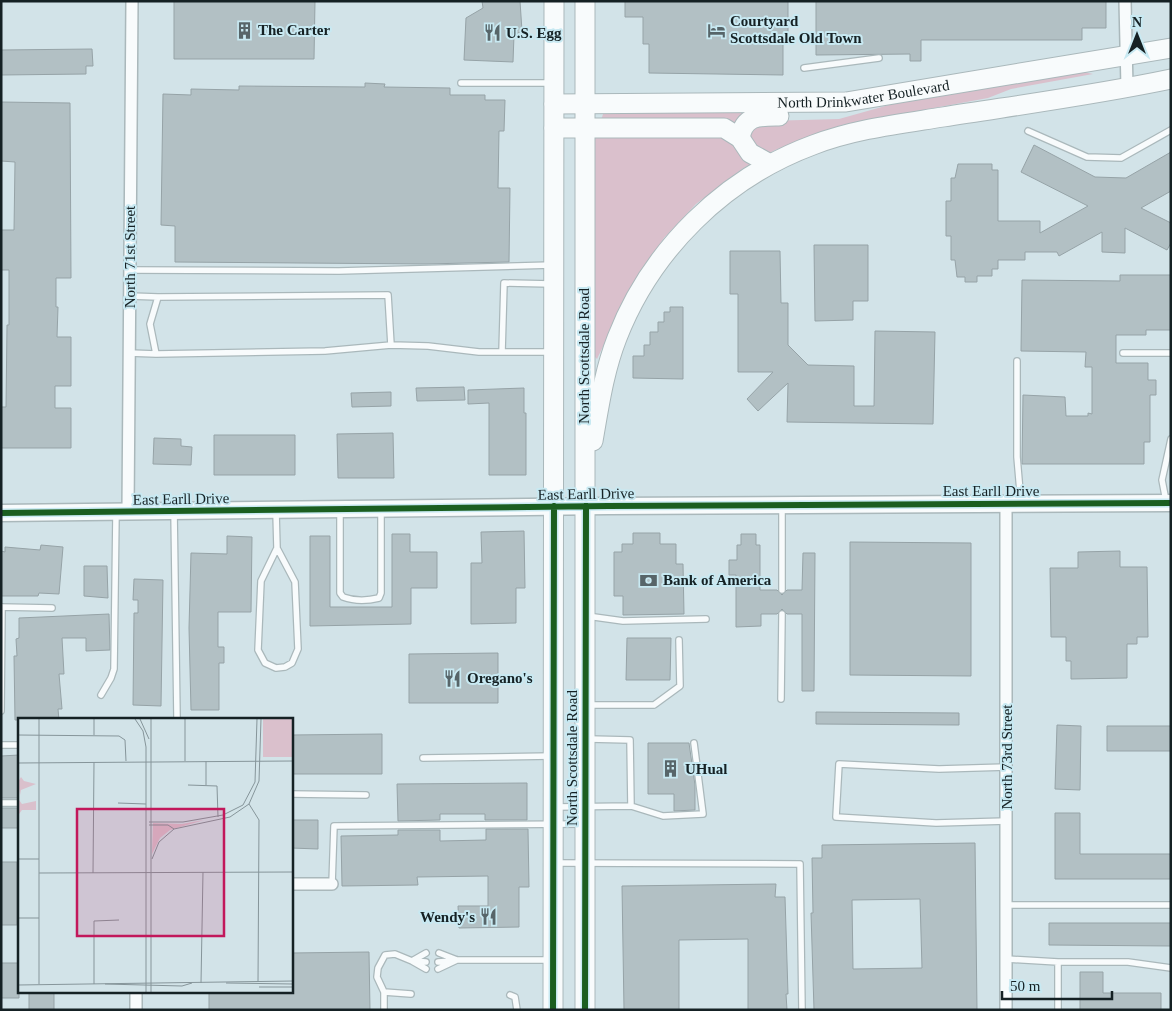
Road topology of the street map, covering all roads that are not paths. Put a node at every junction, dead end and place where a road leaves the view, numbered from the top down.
1 (132, 1) edge
2 (554, 1) edge
3 (584, 1) edge
4 (1125, 1) edge
5 (1171, 48) edge
6 (1125, 57) junction
7 (879, 58) dead end
8 (804, 68) dead end
9 (1171, 79) edge
10 (461, 83) dead end
11 (554, 83) junction
12 (1127, 87) junction
13 (858, 101) junction
14 (554, 104) junction
15 (584, 104) junction
16 (554, 128) junction
17 (584, 128) junction
18 (1171, 130) edge
19 (1028, 131) dead end
20 (740, 138) junction
21 (770, 164) junction
22 (130, 270) junction
23 (554, 274) junction
24 (130, 296) junction
25 (158, 297) junction
26 (391, 345) junction
27 (502, 352) junction
28 (554, 352) junction
29 (129, 353) junction
30 (1123, 353) dead end
31 (1171, 353) edge
32 (156, 354) junction
33 (1017, 361) dead end
34 (1171, 439) edge
35 (586, 477) junction
36 (1169, 503) edge
37 (1014, 504) junction
38 (782, 505) junction
39 (554, 506) junction
40 (586, 506) junction
41 (340, 509) junction
42 (381, 509) junction
43 (276, 510) junction
44 (174, 511) junction
45 (122, 512) junction
46 (1, 513) edge
47 (277, 548) junction
48 (782, 590) dead end
49 (2, 606) edge
50 (52, 608) dead end
51 (782, 614) dead end
52 (585, 616) junction
53 (706, 619) dead end
54 (679, 640) dead end
55 (101, 695) dead end
56 (781, 700) dead end
57 (584, 705) junction
58 (1, 711) edge
59 (177, 717) dead end
60 (584, 739) junction
61 (694, 743) dead end
62 (1, 745) edge
63 (18, 745) edge
64 (554, 756) junction
65 (423, 758) dead end
66 (1007, 767) junction
67 (292, 794) edge
68 (366, 795) dead end
69 (1, 803) edge
70 (18, 803) edge
71 (631, 806) junction
72 (554, 816) junction
73 (584, 816) junction
74 (1007, 821) junction
75 (554, 863) junction
76 (584, 863) junction
77 (292, 884) edge
78 (332, 884) joint
79 (1007, 905) junction
80 (1171, 905) edge
81 (426, 953) dead end
82 (438, 953) dead end
83 (1006, 959) junction
84 (457, 960) junction
85 (553, 960) junction
86 (412, 961) junction
87 (426, 962) dead end
88 (438, 962) dead end
89 (1058, 962) junction
90 (1171, 968) edge
91 (426, 969) dead end
92 (438, 969) dead end
93 (384, 992) junction
94 (136, 994) edge
95 (411, 994) dead end
96 (510, 995) dead end
97 (136, 1010) edge
98 (384, 1010) edge
99 (517, 1010) edge
100 (553, 1010) edge
101 (585, 1010) edge
102 (802, 1010) edge
103 (1006, 1010) edge
104 (1058, 1010) edge

1 - 22 street, North 71st Street
2 - 11 main road, North Scottsdale Road
3 - 15 main road, North Scottsdale Road
4 - 6 street
5 - 6 main road, North Drinkwater Boulevard
6 - 12 street
6 - 13 main road, North Drinkwater Boulevard
7 - 8 lane
9 - 12 main road
10 - 11 lane
11 - 14 main road, North Scottsdale Road
12 - 21 main road
13 - 15 main road, North Drinkwater Boulevard
13 - 20 main road
14 - 15 main road, North Drinkwater Boulevard
14 - 16 main road, North Scottsdale Road
15 - 17 main road, North Scottsdale Road
16 - 17 main road
16 - 23 main road, North Scottsdale Road
17 - 20 main road
17 - 35 main road, North Scottsdale Road
18 - 19 lane
20 - 21 main road
21 - 35 main road
22 - 23 lane
22 - 24 street, North 71st Street
23 - 27 lane
23 - 28 main road, North Scottsdale Road
24 - 25 lane
24 - 29 street, North 71st Street
25 - 26 lane
25 - 32 lane
26 - 27 lane
26 - 32 lane
27 - 28 lane
28 - 39 main road, North Scottsdale Road
29 - 32 lane
29 - 45 street, North 71st Street
30 - 31 lane
33 - 37 lane
34 - 36 lane
35 - 40 main road, North Scottsdale Road
36 - 37 street, East Earll Drive
37 - 38 street, East Earll Drive
37 - 66 street, North 73rd Street
38 - 40 street, East Earll Drive
38 - 48 lane
39 - 40 street, East Earll Drive
39 - 42 street, East Earll Drive
39 - 64 main road, North Scottsdale Road
40 - 52 main road, North Scottsdale Road
41 - 42 street, East Earll Drive
41 - 42 lane
41 - 43 street, East Earll Drive
43 - 44 street, East Earll Drive
43 - 47 lane
44 - 45 street, East Earll Drive
44 - 59 lane
45 - 46 street, East Earll Drive
45 - 55 lane
47 - 47 lane
49 - 50 lane
49 - 58 lane
51 - 56 lane
52 - 53 lane
52 - 57 main road, North Scottsdale Road
54 - 57 lane
57 - 60 main road, North Scottsdale Road
60 - 71 lane
60 - 73 main road, North Scottsdale Road
61 - 71 lane
62 - 63 lane
64 - 65 lane
64 - 72 main road, North Scottsdale Road
66 - 74 street, North 73rd Street
66 - 74 lane
67 - 68 lane
69 - 70 lane
71 - 73 lane
72 - 73 lane
72 - 73 lane
72 - 75 main road, North Scottsdale Road
72 - 78 lane
73 - 76 main road, North Scottsdale Road
74 - 79 street, North 73rd Street
75 - 76 lane
75 - 85 main road, North Scottsdale Road
76 - 101 main road, North Scottsdale Road
76 - 102 lane
77 - 78 street
79 - 80 lane
79 - 83 street, North 73rd Street
81 - 86 lane
82 - 84 lane
83 - 89 lane
83 - 103 street, North 73rd Street
84 - 85 lane
84 - 88 lane
84 - 92 lane
85 - 100 main road, North Scottsdale Road
86 - 87 lane
86 - 91 lane
86 - 93 lane
89 - 90 lane
89 - 104 lane
93 - 95 lane
93 - 98 lane
94 - 97 street
96 - 99 lane

